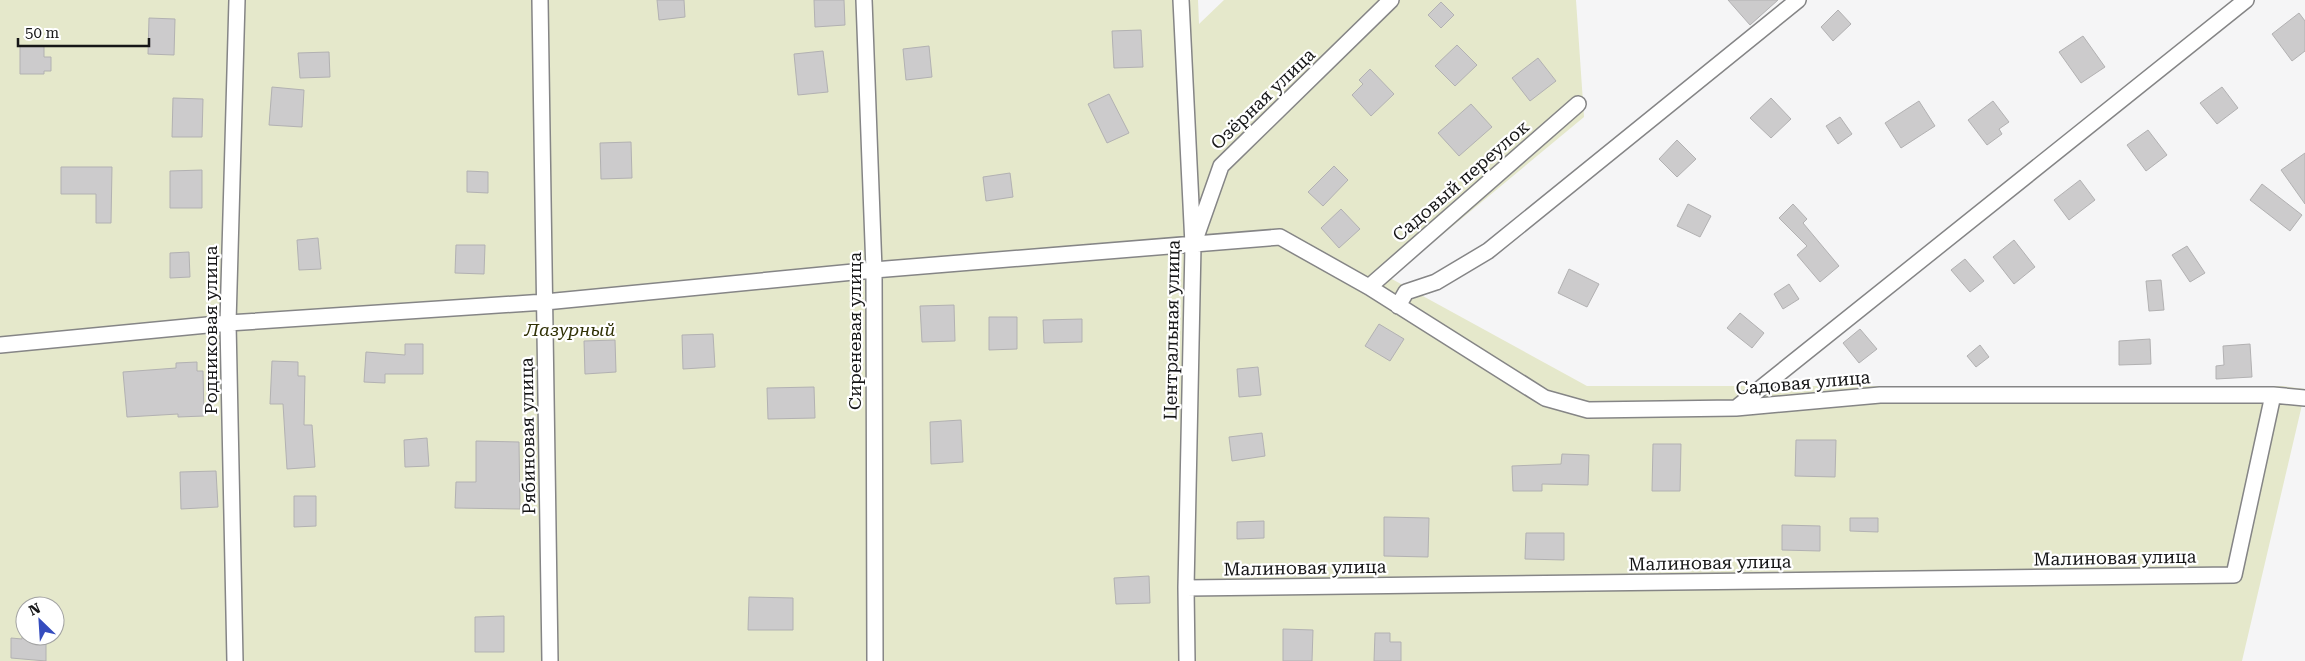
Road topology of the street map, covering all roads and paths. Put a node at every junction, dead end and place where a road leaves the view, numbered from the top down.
1 (237, 0) edge
2 (540, 0) edge
3 (864, 0) edge
4 (1181, 0) edge
5 (1391, 0) edge
6 (1798, 0) edge
7 (2246, 0) edge
8 (1578, 104) dead end
9 (1193, 245) junction
10 (874, 270) junction
11 (1369, 288) junction
12 (545, 302) junction
13 (1398, 306) junction
14 (228, 322) junction
15 (0, 345) edge
16 (2273, 395) junction
17 (2305, 398) edge
18 (1736, 408) junction
19 (1186, 588) junction
20 (235, 661) edge
21 (550, 661) edge
22 (875, 661) edge
23 (1188, 661) edge

1 - 14 street, Родниковая улица
2 - 12 street, Рябиновая улица
3 - 10 street, Сиреневая улица
4 - 9 street, Центральная улица
5 - 9 street, Озёрная улица
6 - 13 street
7 - 18 street
8 - 11 street, Садовый переулок
9 - 10 street, Садовая улица
9 - 11 street, Садовая улица
9 - 19 street, Центральная улица
10 - 12 street, Садовая улица
10 - 22 street, Сиреневая улица
11 - 13 street, Садовая улица
12 - 14 street, Садовая улица
12 - 21 street, Рябиновая улица
13 - 18 street, Садовая улица
14 - 15 street, Садовая улица
14 - 20 street, Родниковая улица
16 - 17 street, Садовая улица
16 - 18 street, Садовая улица
16 - 19 street, Малиновая улица
19 - 23 street, Центральная улица

